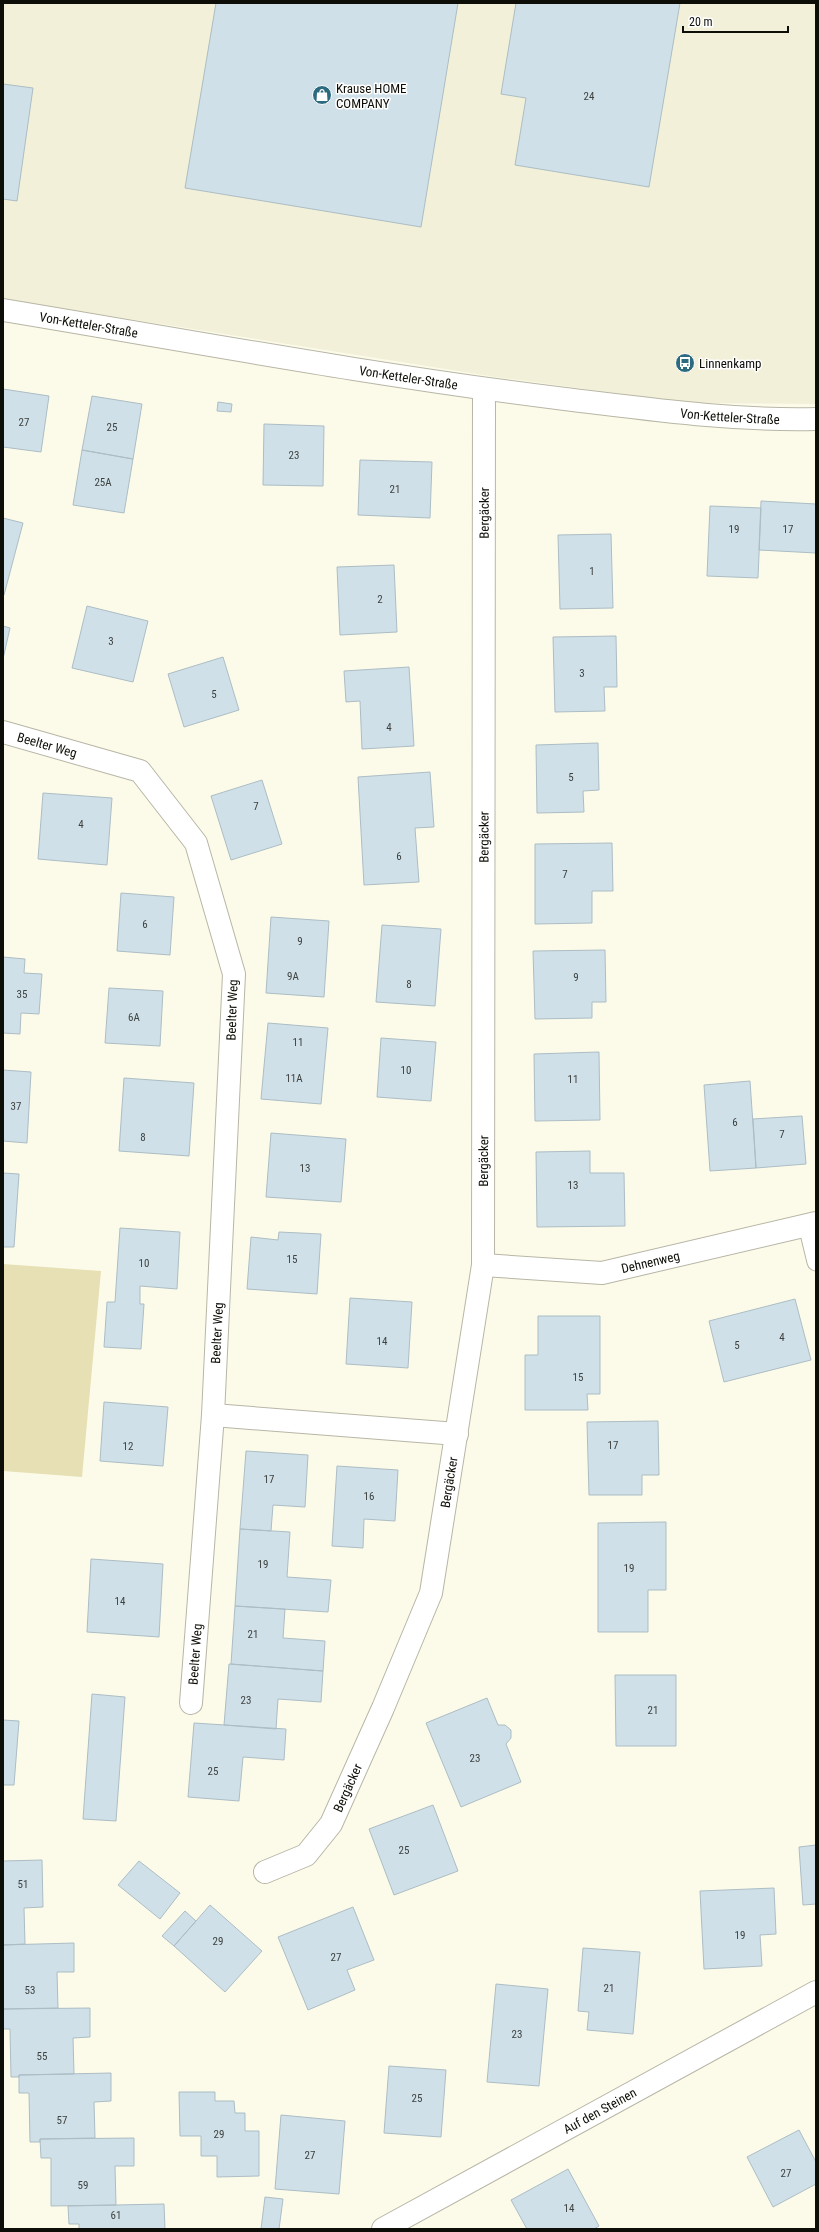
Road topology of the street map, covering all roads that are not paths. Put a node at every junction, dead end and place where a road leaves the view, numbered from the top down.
1 (3, 310) edge
2 (484, 389) junction
3 (816, 419) edge
4 (3, 732) edge
5 (811, 1224) edge
6 (816, 1262) edge
7 (483, 1265) junction
8 (212, 1415) junction
9 (457, 1434) junction
10 (191, 1702) dead end
11 (265, 1872) dead end
12 (816, 1992) edge
13 (383, 2229) edge

1 - 2 street, Von-Ketteler-Straße
2 - 3 street, Von-Ketteler-Straße
2 - 7 street, Bergäcker
4 - 8 street, Beelter Weg
5 - 6 lane
5 - 7 street, Dehnenweg
7 - 9 street, Bergäcker
8 - 9 street
8 - 10 street, Beelter Weg
9 - 11 street, Bergäcker
12 - 13 street, Auf den Steinen

